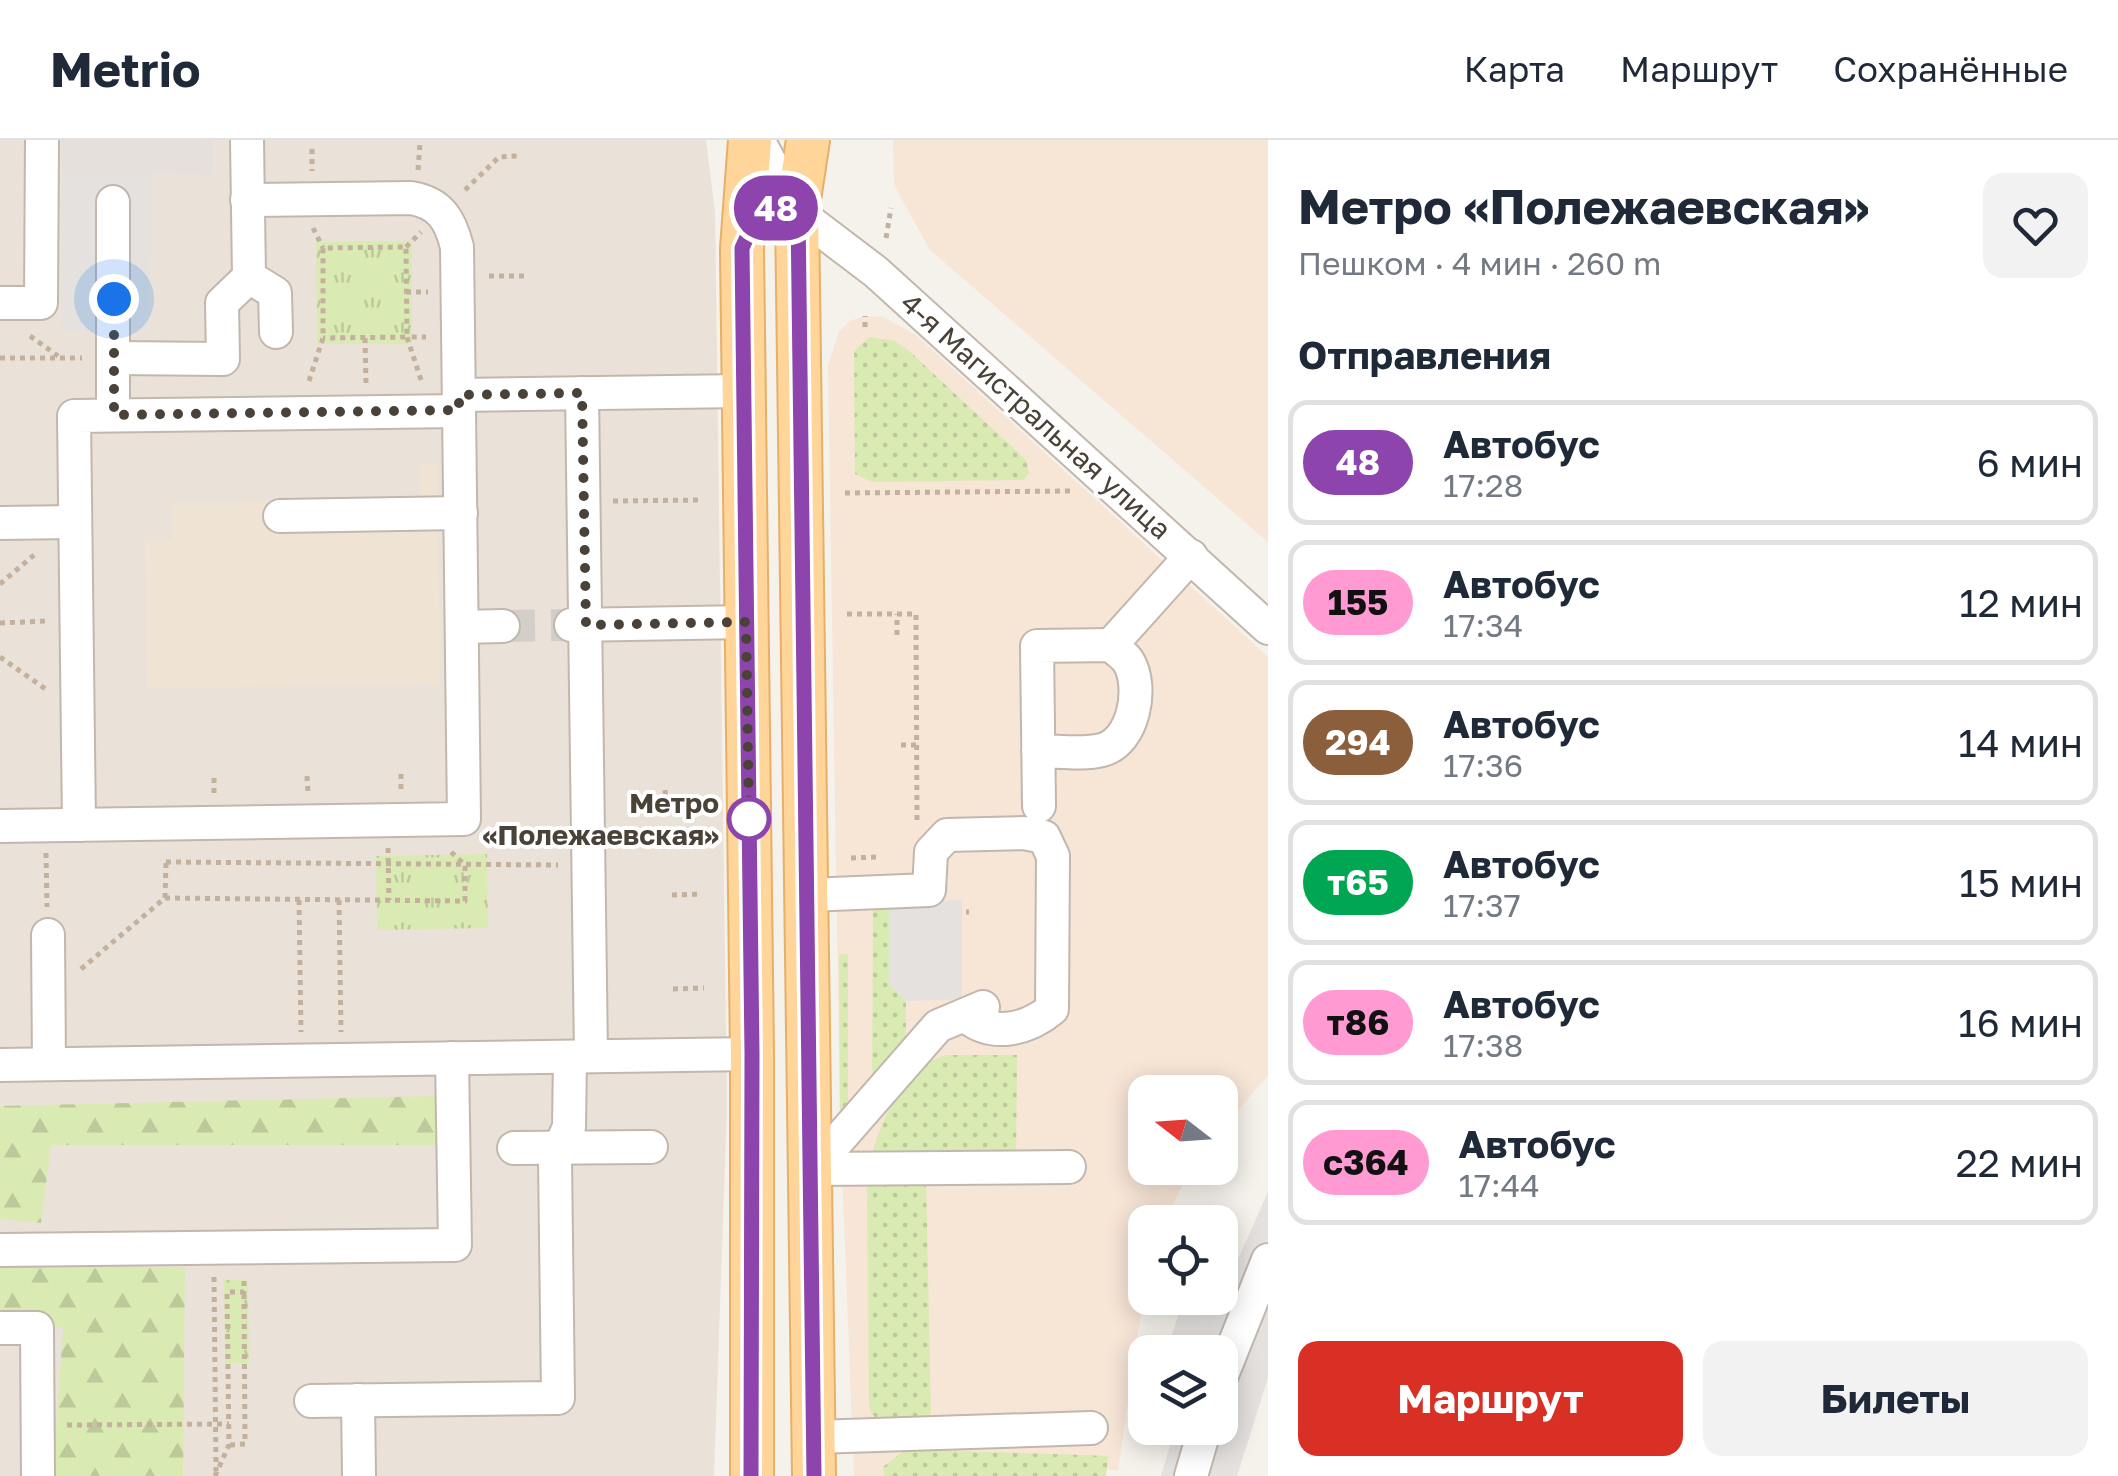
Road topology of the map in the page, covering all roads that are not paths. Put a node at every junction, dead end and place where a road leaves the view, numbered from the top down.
1 (42, 140) edge
2 (247, 140) edge
3 (750, 140) edge
4 (758, 140) edge
5 (808, 140) edge
6 (247, 200) junction
7 (114, 202) dead end
8 (798, 212) junction
9 (742, 248) junction
10 (249, 277) junction
11 (0, 303) edge
12 (276, 332) dead end
13 (114, 358) junction
14 (743, 391) junction
15 (582, 393) junction
16 (459, 403) junction
17 (114, 415) junction
18 (461, 513) junction
19 (280, 516) dead end
20 (75, 522) junction
21 (0, 523) edge
22 (1191, 556) junction
23 (746, 622) junction
24 (578, 625) junction
25 (503, 626) tunnel mouth
26 (462, 627) junction
27 (1268, 628) edge
28 (1111, 645) junction
29 (1038, 751) junction
30 (1039, 806) dead end
31 (79, 825) junction
32 (0, 826) edge
33 (808, 895) junction
34 (48, 934) road end
35 (752, 1054) junction
36 (581, 1056) junction
37 (452, 1058) junction
38 (49, 1064) junction
39 (0, 1065) edge
40 (651, 1147) dead end
41 (514, 1148) dead end
42 (558, 1148) junction
43 (1069, 1168) dead end
44 (813, 1169) junction
45 (0, 1250) edge
46 (1268, 1260) edge
47 (0, 1328) edge
48 (1238, 1335) edge
49 (358, 1400) junction
50 (311, 1401) dead end
51 (1091, 1428) dead end
52 (1200, 1445) edge
53 (814, 1456) edge
54 (38, 1476) edge
55 (359, 1476) edge
56 (752, 1476) edge
57 (1190, 1476) edge

1 - 11 street
2 - 6 street
3 - 9 main road
4 - 8 street
5 - 8 main road
6 - 10 street
6 - 16 street
7 - 13 street
8 - 9 street
8 - 22 street, 4-я Магистральная улица
8 - 33 main road
9 - 14 main road
10 - 12 street
10 - 13 street
13 - 17 street
14 - 15 street
14 - 23 main road
15 - 16 street
15 - 24 street
16 - 17 street
16 - 18 street
17 - 20 street
18 - 19 street
18 - 26 street
20 - 21 street
20 - 31 street
22 - 27 street, 4-я Магистральная улица
22 - 28 street
23 - 24 street
23 - 35 main road
24 - 36 street
25 - 26 street
26 - 31 street
28 - 29 street
28 - 29 street
29 - 30 street
31 - 32 street
33 - 44 main road
33 - 44 street
34 - 38 street
35 - 36 street
35 - 56 main road
36 - 37 street
36 - 42 street
37 - 38 street
37 - 45 street
38 - 39 street
40 - 42 street
41 - 42 street
42 - 49 street
43 - 44 street
44 - 53 main road
46 - 48 street
47 - 54 street
49 - 50 street
49 - 55 street
51 - 53 street
52 - 57 street

